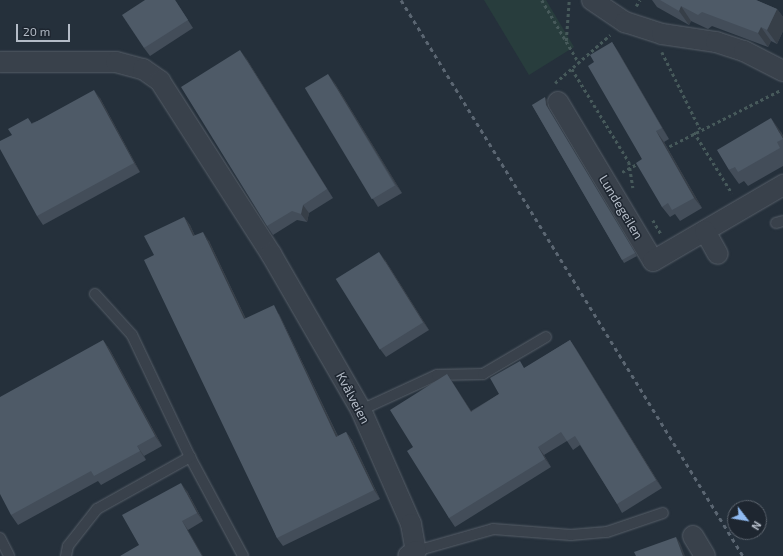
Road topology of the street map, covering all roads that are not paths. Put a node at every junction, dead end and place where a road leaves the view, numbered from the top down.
1 (592, 0) edge
2 (0, 62) edge
3 (783, 71) edge
4 (558, 102) road end
5 (783, 185) edge
6 (705, 231) junction
7 (718, 254) dead end
8 (95, 294) dead end
9 (546, 337) dead end
10 (361, 410) junction
11 (190, 457) junction
12 (663, 514) dead end
13 (693, 536) dead end
14 (0, 538) edge
15 (415, 554) edge
16 (9, 556) edge
17 (66, 556) edge
18 (244, 556) edge
19 (705, 556) edge

1 - 3 street
2 - 10 street, Kvålveien
4 - 6 street, Lundegeilen
5 - 6 street, Lundegeilen
6 - 7 street
8 - 11 lane
9 - 10 lane
10 - 15 street, Kvålveien
11 - 17 lane
11 - 18 lane
12 - 15 lane
13 - 19 street
14 - 16 lane

